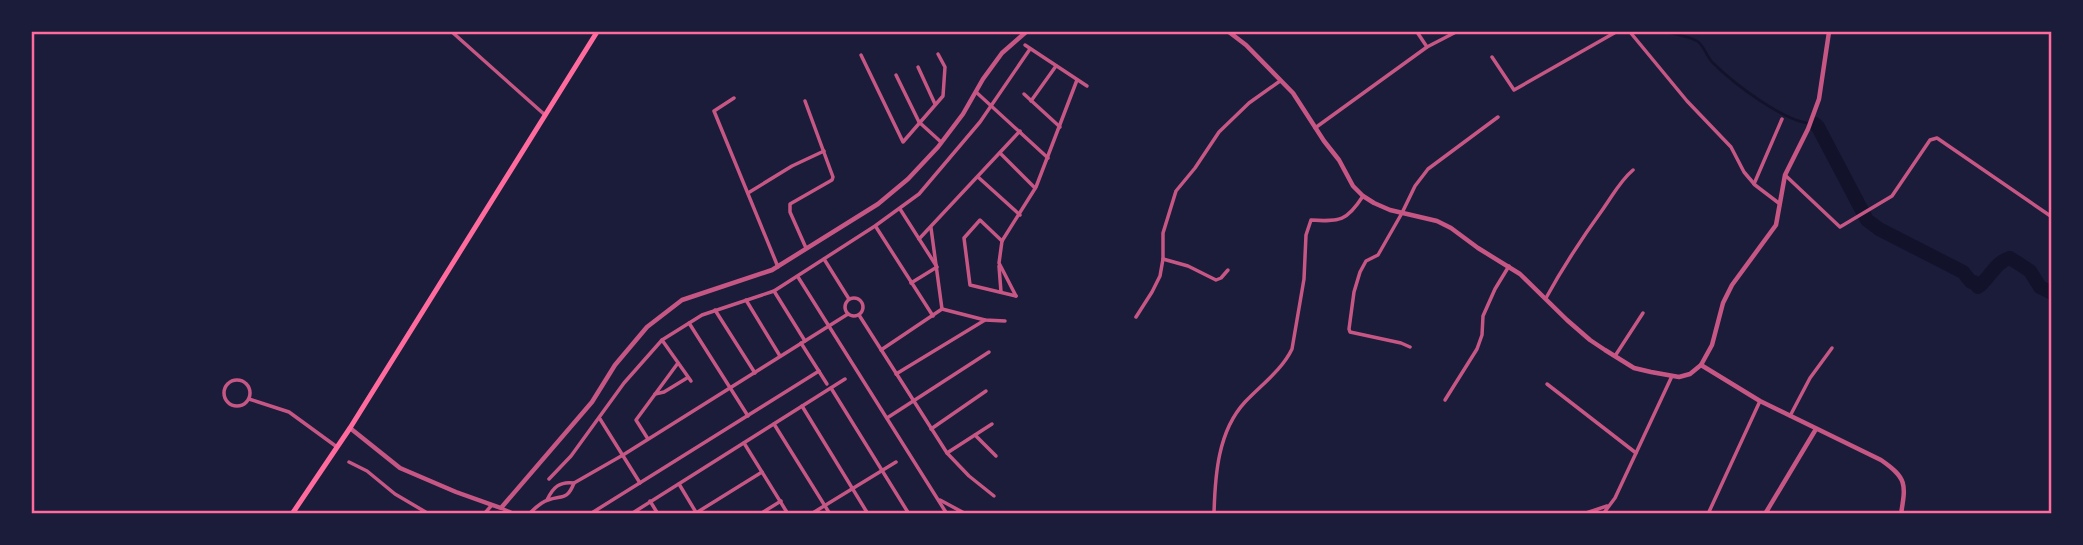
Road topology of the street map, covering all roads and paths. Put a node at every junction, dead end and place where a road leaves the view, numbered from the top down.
1 (452, 32) edge
2 (597, 32) edge
3 (1026, 32) edge
4 (1229, 32) edge
5 (1417, 32) edge
6 (1456, 32) edge
7 (1616, 32) edge
8 (1630, 32) edge
9 (1829, 32) edge
10 (1025, 46) dead end
11 (1427, 47) junction
12 (1030, 49) junction
13 (938, 54) dead end
14 (861, 55) dead end
15 (1492, 57) dead end
16 (1056, 66) junction
17 (918, 67) dead end
18 (896, 75) dead end
19 (1282, 79) junction
20 (1077, 80) junction
21 (1087, 86) dead end
22 (976, 92) junction
23 (1024, 94) dead end
24 (734, 98) dead end
25 (805, 101) dead end
26 (1031, 101) junction
27 (936, 104) junction
28 (992, 105) junction
29 (545, 115) junction
30 (1498, 117) dead end
31 (1782, 118) dead end
32 (919, 122) junction
33 (1059, 127) junction
34 (1315, 128) junction
35 (1020, 131) junction
36 (941, 142) junction
37 (824, 151) junction
38 (1000, 153) junction
39 (1048, 158) junction
40 (1633, 170) dead end
41 (1785, 175) junction
42 (978, 177) junction
43 (1754, 184) junction
44 (1035, 188) junction
45 (748, 193) junction
46 (1363, 196) junction
47 (1780, 204) junction
48 (900, 209) junction
49 (1402, 213) junction
50 (1020, 215) junction
51 (2052, 217) edge
52 (876, 226) junction
53 (931, 228) junction
54 (919, 239) junction
55 (1002, 241) junction
56 (806, 249) junction
57 (824, 259) junction
58 (1163, 259) junction
59 (999, 263) junction
60 (1509, 266) junction
61 (778, 267) junction
62 (937, 267) junction
63 (1228, 270) dead end
64 (797, 277) junction
65 (912, 283) junction
66 (774, 291) junction
67 (1001, 292) junction
68 (1546, 298) junction
69 (746, 300) junction
70 (849, 300) junction
71 (942, 309) junction
72 (715, 310) junction
73 (1643, 313) dead end
74 (848, 314) junction
75 (859, 315) junction
76 (933, 316) junction
77 (1136, 317) dead end
78 (985, 320) junction
79 (1004, 321) dead end
80 (688, 323) junction
81 (829, 326) junction
82 (662, 340) junction
83 (803, 342) junction
84 (1410, 348) dead end
85 (1832, 348) dead end
86 (881, 350) junction
87 (989, 352) dead end
88 (780, 356) junction
89 (1615, 356) junction
90 (678, 363) junction
91 (1701, 365) junction
92 (819, 372) junction
93 (755, 373) junction
94 (896, 374) junction
95 (1672, 376) junction
96 (845, 379) dead end
97 (1547, 384) dead end
98 (829, 386) junction
99 (730, 388) junction
100 (986, 391) dead end
101 (655, 394) junction
102 (249, 399) junction
103 (1444, 400) dead end
104 (913, 401) junction
105 (1760, 401) junction
106 (802, 406) junction
107 (748, 416) junction
108 (1790, 416) junction
109 (887, 418) junction
110 (600, 419) junction
111 (774, 424) junction
112 (992, 424) dead end
113 (350, 428) junction
114 (932, 429) junction
115 (1816, 429) junction
116 (975, 435) junction
117 (648, 439) junction
118 (744, 443) junction
119 (337, 447) junction
120 (947, 453) junction
121 (1636, 453) junction
122 (623, 455) junction
123 (996, 456) dead end
124 (349, 462) dead end
125 (896, 462) dead end
126 (882, 471) junction
127 (762, 472) junction
128 (549, 479) dead end
129 (574, 483) junction
130 (639, 483) junction
131 (678, 484) junction
132 (853, 488) junction
133 (994, 496) dead end
134 (938, 499) junction
135 (547, 500) junction
136 (650, 501) junction
137 (780, 501) junction
138 (493, 505) junction
139 (1609, 505) junction
140 (825, 506) junction
141 (500, 508) junction
142 (292, 513) edge
143 (429, 513) edge
144 (484, 513) edge
145 (515, 513) edge
146 (529, 513) edge
147 (590, 513) edge
148 (631, 513) edge
149 (658, 513) edge
150 (697, 513) edge
151 (761, 513) edge
152 (788, 513) edge
153 (811, 513) edge
154 (830, 513) edge
155 (869, 513) edge
156 (909, 513) edge
157 (947, 513) edge
158 (966, 513) edge
159 (1214, 513) edge
160 (1584, 513) edge
161 (1603, 513) edge
162 (1708, 513) edge
163 (1765, 513) edge
164 (1900, 513) edge

1 - 29 street
2 - 29 main road
3 - 22 street
4 - 19 street
5 - 11 street
6 - 11 street
7 - 15 street
8 - 43 street
9 - 41 street
10 - 12 street
11 - 34 street
12 - 16 street
12 - 28 street
13 - 27 street
14 - 32 street
16 - 20 street
16 - 26 street
17 - 27 street
18 - 32 street
19 - 34 street
19 - 58 street
20 - 21 street
20 - 33 street
22 - 28 street
22 - 36 street
23 - 26 street
24 - 45 street
25 - 37 street
26 - 33 street
27 - 32 street
28 - 35 street
28 - 48 street
29 - 113 main road
30 - 49 street
31 - 43 street
32 - 36 street
33 - 39 street
34 - 46 street
35 - 38 street
35 - 39 street
36 - 56 street
37 - 45 street
37 - 56 street
38 - 42 street
38 - 44 street
39 - 44 street
40 - 68 street
41 - 47 street
41 - 51 street
42 - 50 street
42 - 53 street
43 - 47 street
44 - 50 street
45 - 61 street
46 - 49 street
46 - 159 street
47 - 91 street
48 - 52 street
48 - 54 street
49 - 60 street
49 - 84 street
50 - 55 street
52 - 57 street
52 - 65 street
53 - 54 street
53 - 62 street
54 - 62 street
55 - 59 street
55 - 67 street
56 - 61 street
57 - 64 street
57 - 70 street
58 - 63 street
58 - 77 street
59 - 67 street
59 - 67 street
60 - 68 street
60 - 103 street
61 - 141 street
62 - 65 street
62 - 71 street
64 - 66 street
64 - 81 street
65 - 76 street
66 - 69 street
66 - 83 street
68 - 89 street
69 - 72 street
69 - 88 street
70 - 74 street
70 - 75 street
71 - 76 street
71 - 78 street
72 - 80 street
72 - 93 street
73 - 89 street
74 - 75 street
74 - 81 street
75 - 86 street
76 - 86 street
78 - 79 street
78 - 94 street
80 - 82 street
80 - 99 street
81 - 83 street
81 - 109 street
82 - 90 street
82 - 110 street
83 - 88 street
83 - 92 street
85 - 108 street
86 - 94 street
87 - 104 street
88 - 93 street
89 - 95 street
90 - 101 street
90 - 101 street
91 - 95 street
91 - 105 street
92 - 98 street
92 - 107 street
93 - 99 street
94 - 104 street
95 - 121 street
96 - 98 street
97 - 121 street
98 - 106 street
98 - 126 street
99 - 107 street
99 - 117 street
100 - 114 street
101 - 117 street
102 - 102 street
102 - 119 street
104 - 109 street
104 - 114 street
105 - 108 street
105 - 162 street
106 - 111 street
106 - 132 street
107 - 130 street
108 - 115 street
109 - 134 street
110 - 122 street
110 - 128 street
111 - 118 street
111 - 140 street
112 - 116 street
113 - 119 main road
113 - 138 street
114 - 120 street
115 - 163 street
115 - 164 street
116 - 120 street
116 - 123 street
117 - 122 street
118 - 127 street
118 - 131 street
119 - 142 main road
120 - 133 street
121 - 139 street
122 - 129 street
122 - 130 street
124 - 143 street
125 - 126 street
126 - 132 street
126 - 156 street
127 - 137 street
127 - 150 street
129 - 135 street
129 - 135 street
130 - 147 street
131 - 136 street
131 - 150 street
132 - 140 street
132 - 155 street
134 - 157 street
134 - 158 street
135 - 146 street
136 - 148 street
136 - 149 street
137 - 151 street
137 - 152 street
138 - 141 street
138 - 144 street
139 - 160 street
139 - 161 street
140 - 153 street
140 - 154 street
141 - 145 street

